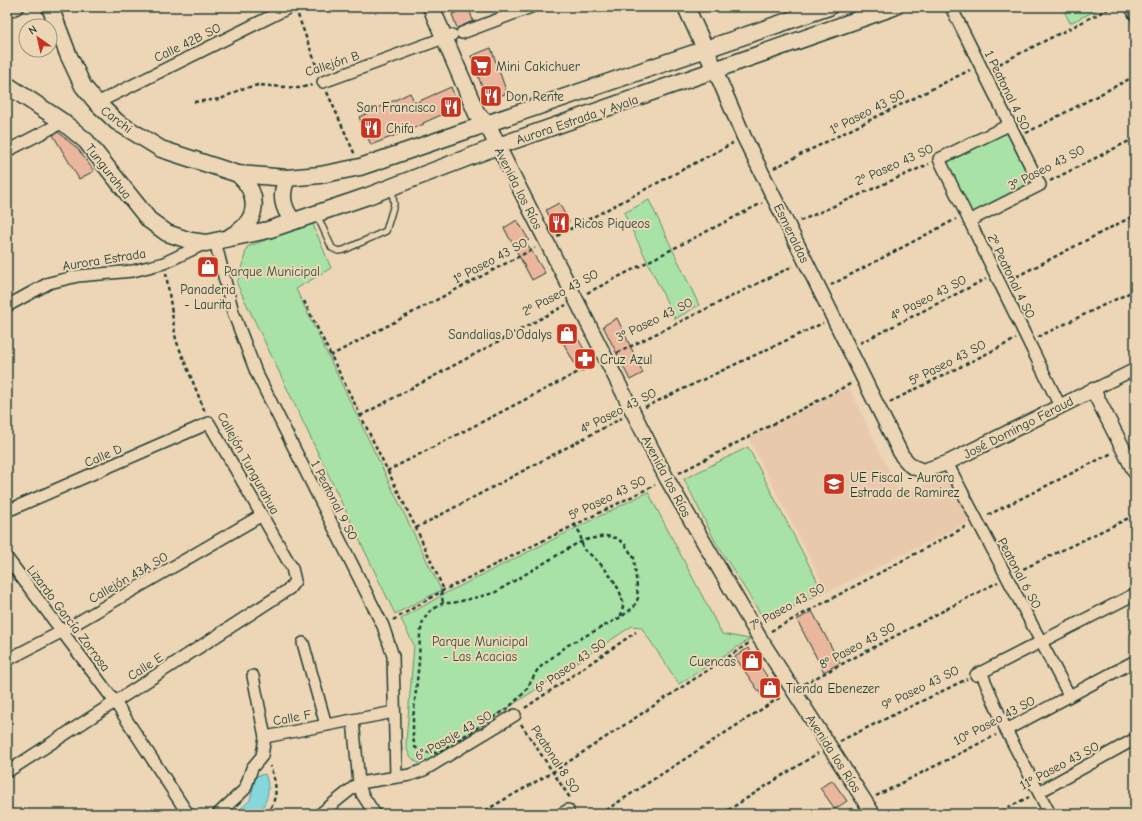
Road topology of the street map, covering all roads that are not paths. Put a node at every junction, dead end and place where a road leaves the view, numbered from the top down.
1 (16, 7) edge
2 (50, 7) edge
3 (290, 7) edge
4 (431, 7) edge
5 (441, 7) edge
6 (531, 7) edge
7 (686, 7) edge
8 (829, 7) edge
9 (894, 7) edge
10 (951, 7) edge
11 (1131, 7) edge
12 (7, 10) edge
13 (807, 11) edge
14 (1135, 15) edge
15 (452, 35) junction
16 (705, 49) junction
17 (715, 70) junction
18 (323, 82) road end
19 (7, 85) edge
20 (97, 103) junction
21 (63, 122) junction
22 (487, 124) junction
23 (1009, 125) junction
24 (498, 146) junction
25 (7, 151) edge
26 (939, 159) joint
27 (238, 174) junction
28 (287, 178) junction
29 (1040, 185) joint
30 (392, 186) junction
31 (316, 213) junction
32 (968, 218) junction
33 (293, 221) junction
34 (214, 242) junction
35 (7, 306) edge
36 (1135, 368) edge
37 (1093, 390) junction
38 (1060, 406) junction
39 (209, 423) joint
40 (902, 456) joint
41 (947, 463) junction
42 (1133, 463) edge
43 (7, 511) edge
44 (262, 515) junction
45 (7, 558) edge
46 (295, 581) joint
47 (1135, 594) edge
48 (61, 632) junction
49 (1041, 642) junction
50 (303, 643) dead end
51 (7, 660) edge
52 (1135, 661) edge
53 (254, 676) dead end
54 (1069, 696) junction
55 (115, 702) junction
56 (394, 712) junction
57 (515, 715) road end
58 (353, 720) junction
59 (326, 725) junction
60 (1006, 730) junction
61 (265, 737) junction
62 (1135, 739) edge
63 (7, 772) edge
64 (396, 776) junction
65 (359, 783) junction
66 (1039, 792) junction
67 (188, 814) edge
68 (218, 814) edge
69 (320, 814) edge
70 (375, 814) edge
71 (873, 814) edge
72 (1050, 814) edge

1 - 12 street
2 - 20 main road, Carchi
3 - 20 street, Calle 42B SO
4 - 15 main road, Avenida los Ríos
5 - 15 main road, Avenida los Ríos
6 - 15 street, Callejón B
7 - 16 main road, Esmeraldas
8 - 13 main road, Aurora Estrada y Ayala
9 - 17 main road, Aurora Estrada y Ayala
10 - 23 street, 1 Peatonal 4 SO
11 - 14 street
13 - 16 main road, Aurora Estrada y Ayala
15 - 18 street, Callejón B
15 - 22 main road, Avenida los Ríos
16 - 17 main road, Esmeraldas
16 - 22 main road, Aurora Estrada y Ayala
17 - 24 main road, Aurora Estrada y Ayala
17 - 40 street, Esmeraldas
19 - 21 main road, Tungurahua
20 - 27 main road, Carchi
21 - 25 street
21 - 34 main road, Tungurahua
22 - 24 main road, Avenida los Ríos
22 - 28 main road, Aurora Estrada y Ayala
23 - 26 street, 2º Paseo 43 SO
23 - 29 street, 1 Peatonal 4 SO
24 - 30 main road, Aurora Estrada y Ayala
24 - 71 street, Avenida los Ríos
26 - 32 street, 2º Peatonal 4 SO
27 - 28 main road, Aurora Estrada y Ayala
27 - 34 main road
28 - 33 main road
29 - 32 street, 3º Paseo 43 SO
30 - 31 main road, Aurora Estrada y Ayala
30 - 31 lane
31 - 33 main road, Aurora Estrada y Ayala
32 - 38 street, 2º Peatonal 4 SO
33 - 34 main road, Aurora Estrada y Ayala
34 - 35 street, Aurora Estrada
34 - 56 street, 1 Peatonal 9 SO
36 - 37 street, José Domingo Feraud
37 - 38 street, José Domingo Feraud
37 - 42 street
38 - 41 street, José Domingo Feraud
39 - 43 street, Calle D
39 - 44 street, Callejón Tungurahua
40 - 41 street, José Domingo Feraud
41 - 49 street, Peatonal 6 SO
44 - 46 street, Callejón Tungurahua
44 - 48 street, Callejón 43A SO
45 - 48 street, Lizardo García Zorrosa
46 - 55 street, Calle E
47 - 49 street
48 - 51 street, Callejón 43A SO
48 - 55 street, Lizardo García Zorrosa
49 - 54 street, Peatonal 6 SO
49 - 60 street
50 - 59 street
52 - 54 street, 10º Paseo 43 SO
53 - 61 street
54 - 60 street, 10º Paseo 43 SO
55 - 63 street, Calle E
55 - 67 street, Lizardo García Zorrosa
56 - 58 street, Calle F
56 - 64 street, 1 Peatonal 9 SO
57 - 64 street, 6° Pasaje 43 SO
58 - 59 street, Calle F
58 - 65 street
59 - 61 street, Calle F
60 - 66 street
61 - 68 street, Calle F
62 - 66 street, 11º Paseo 43 SO
64 - 65 street, 6° Pasaje 43 SO
65 - 69 street, 6° Pasaje 43 SO
65 - 70 street
66 - 72 street

